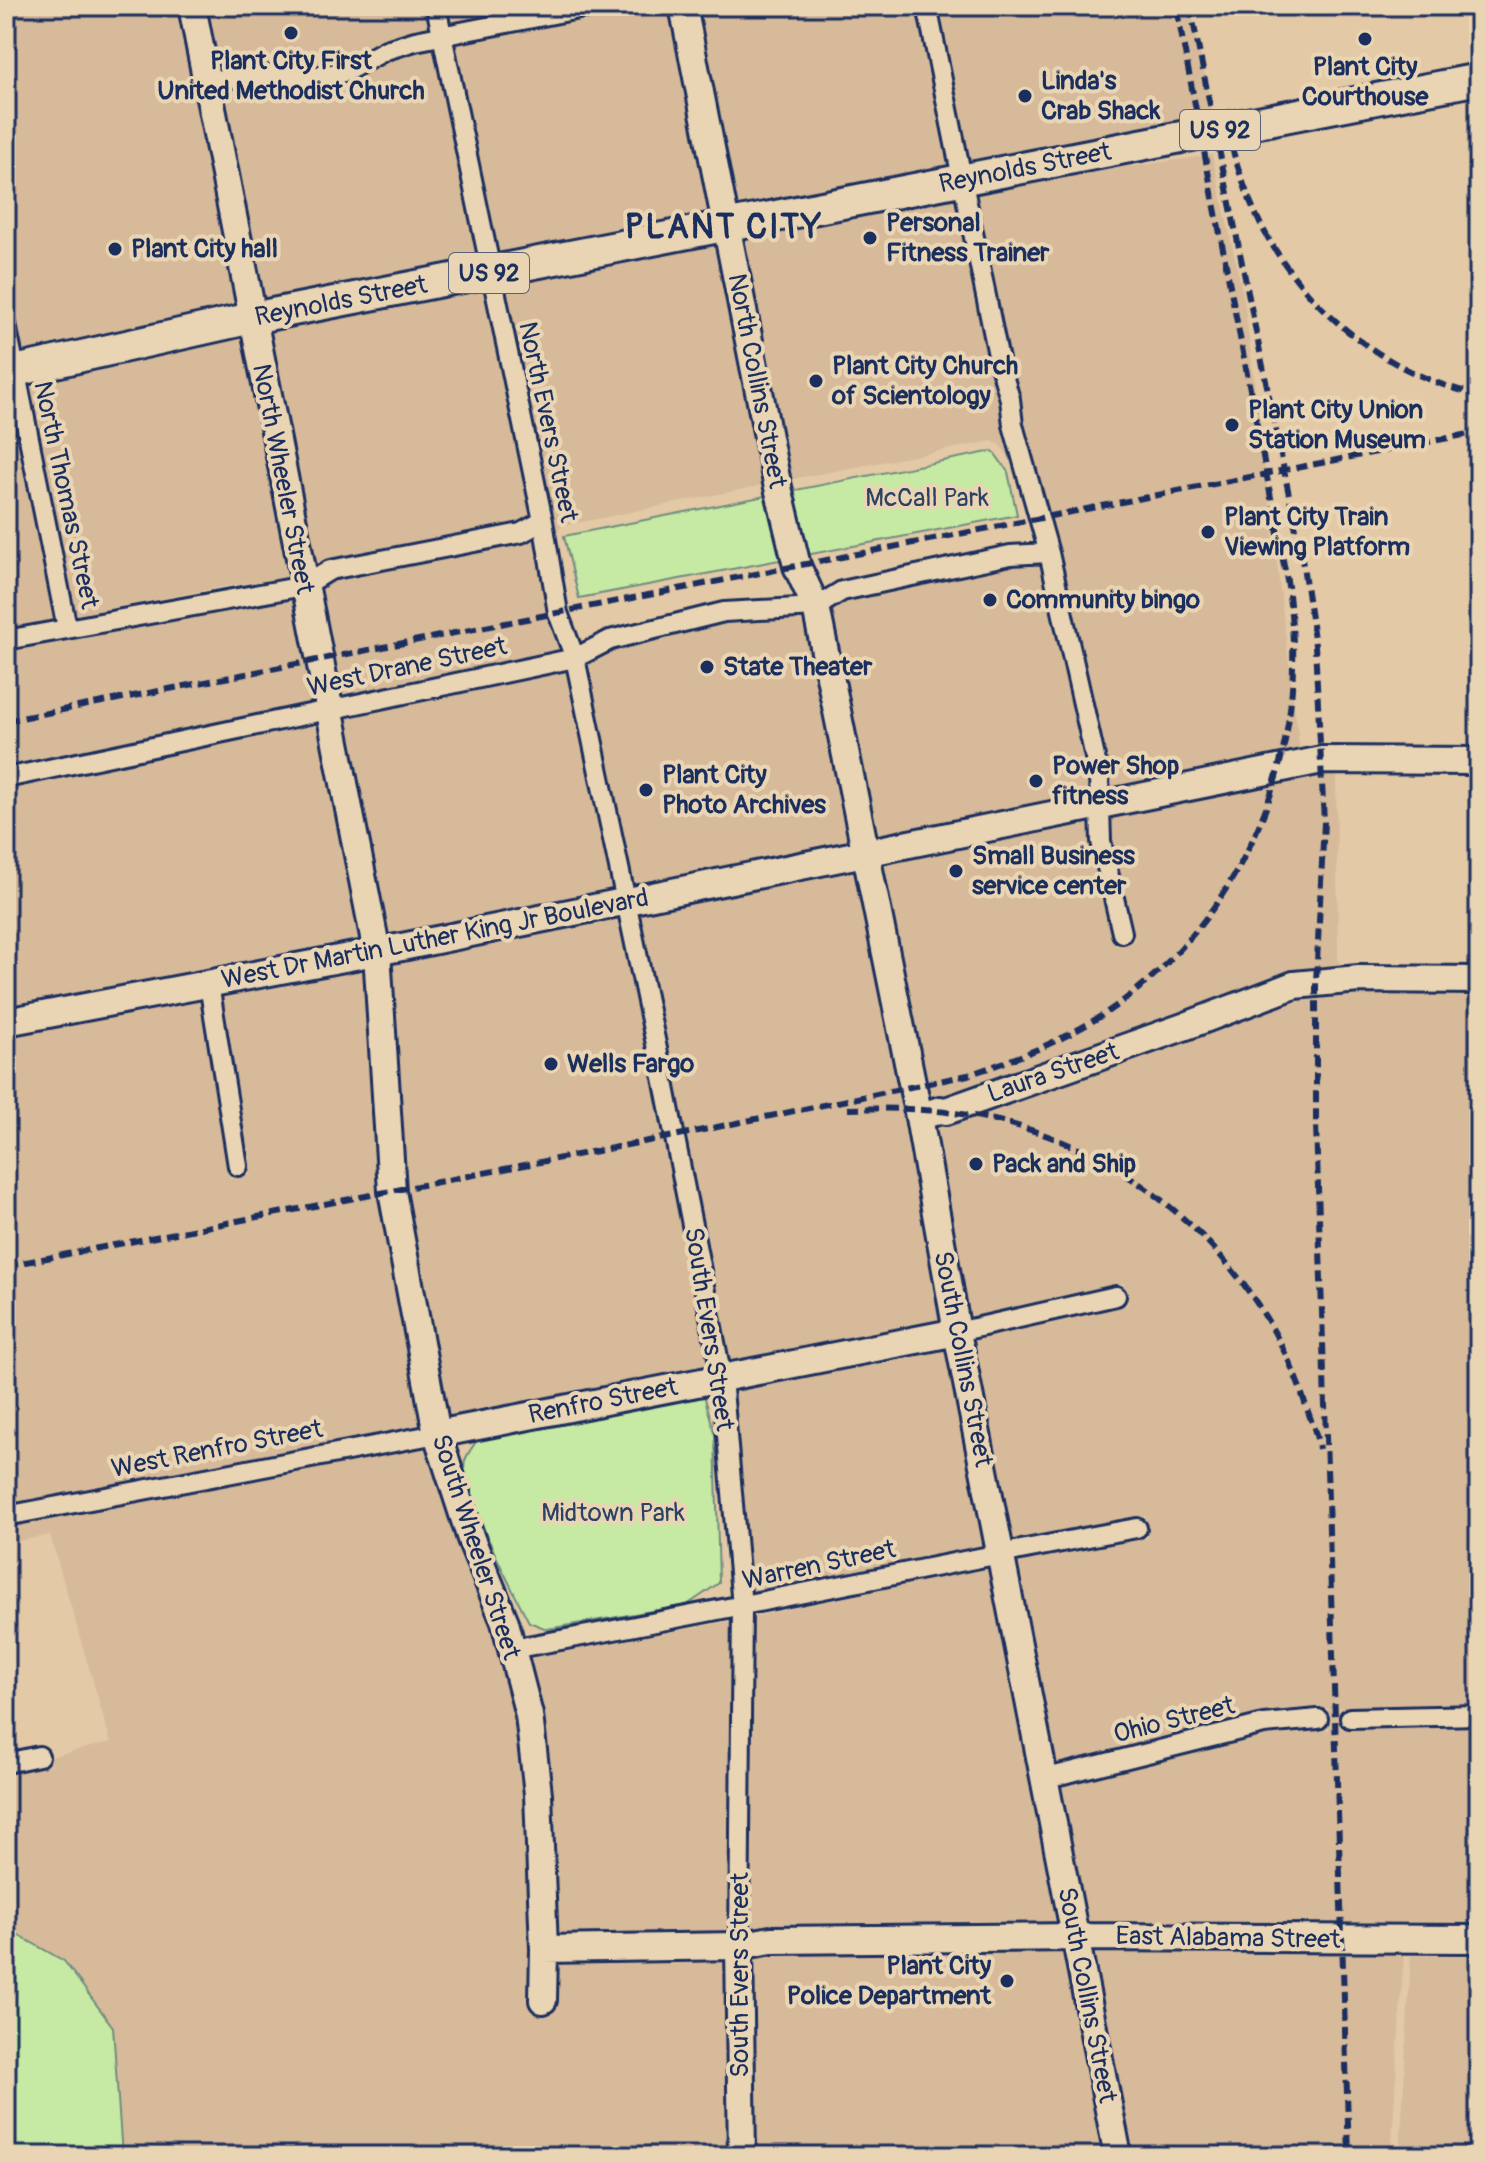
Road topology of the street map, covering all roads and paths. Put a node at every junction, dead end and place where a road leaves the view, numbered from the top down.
1 (192, 6) edge
2 (436, 6) edge
3 (594, 6) edge
4 (683, 6) edge
5 (927, 6) edge
6 (442, 36) junction
7 (1479, 79) edge
8 (207, 81) junction
9 (961, 180) junction
10 (726, 226) junction
11 (490, 273) junction
12 (252, 318) junction
13 (6, 324) edge
14 (10, 372) edge
15 (543, 521) junction
16 (1049, 553) junction
17 (797, 566) joint
18 (304, 586) junction
19 (816, 607) junction
20 (558, 613) joint
21 (67, 628) junction
22 (6, 640) edge
23 (575, 658) junction
24 (327, 710) junction
25 (1479, 761) edge
26 (6, 778) edge
27 (1098, 807) junction
28 (864, 853) junction
29 (626, 901) junction
30 (1122, 933) dead end
31 (377, 952) junction
32 (1479, 980) edge
33 (209, 984) junction
34 (6, 1022) edge
35 (919, 1117) junction
36 (238, 1166) dead end
37 (1116, 1296) dead end
38 (957, 1332) junction
39 (722, 1378) junction
40 (437, 1434) junction
41 (6, 1516) edge
42 (1137, 1528) dead end
43 (1000, 1553) junction
44 (742, 1607) junction
45 (511, 1649) junction
46 (1479, 1715) edge
47 (1350, 1718) dead end
48 (1318, 1719) dead end
49 (39, 1756) dead end
50 (6, 1763) edge
51 (1043, 1779) junction
52 (1077, 1937) junction
53 (1479, 1939) edge
54 (739, 1946) junction
55 (544, 1949) junction
56 (543, 2000) dead end
57 (742, 2156) edge
58 (1118, 2156) edge

1 - 8 street, North Wheeler Street
2 - 6 street, North Evers Street
3 - 6 street
4 - 10 street, North Collins Street
5 - 9 street
6 - 8 street
6 - 11 street, North Evers Street
7 - 9 main road, Reynolds Street / US 92
8 - 12 street, North Wheeler Street
9 - 10 main road, Reynolds Street / US 92
9 - 16 street
10 - 11 main road, Reynolds Street / US 92
10 - 17 street, North Collins Street
11 - 12 main road, Reynolds Street / US 92
11 - 15 street, North Evers Street
12 - 14 main road, Reynolds Street / US 92
12 - 18 street, North Wheeler Street
13 - 14 street, North Thomas Street
14 - 21 street, North Thomas Street
15 - 18 street
15 - 20 street, North Evers Street
16 - 19 street
16 - 27 street
17 - 19 street, South Collins Street
18 - 21 street
18 - 24 street, North Wheeler Street
19 - 23 street, West Drane Street
19 - 28 street, South Collins Street
20 - 23 street, South Evers Street
21 - 22 street
23 - 24 street, West Drane Street
23 - 29 street, South Evers Street
24 - 26 street, West Drane Street
24 - 31 street, North Wheeler Street
25 - 27 street, West Dr Martin Luther King Jr Boulevard
27 - 28 street, West Dr Martin Luther King Jr Boulevard
27 - 30 street
28 - 29 street, West Dr Martin Luther King Jr Boulevard
28 - 35 street, South Collins Street
29 - 31 street, West Dr Martin Luther King Jr Boulevard
29 - 39 street, South Evers Street
31 - 33 street, West Dr Martin Luther King Jr Boulevard
31 - 40 street, South Wheeler Street
32 - 35 street, Laura Street
33 - 34 street, West Dr Martin Luther King Jr Boulevard
33 - 36 street
35 - 38 street, South Collins Street
37 - 38 street
38 - 39 street, Renfro Street
38 - 43 street, South Collins Street
39 - 40 street, Renfro Street
39 - 44 street, South Evers Street
40 - 41 street, West Renfro Street
40 - 45 street, South Wheeler Street
42 - 43 street, Warren Street
43 - 44 street, Warren Street
43 - 51 street, South Collins Street
44 - 45 street, Warren Street
44 - 54 street, South Evers Street
45 - 55 street, South Wheeler Street
46 - 47 street
48 - 51 street, Ohio Street
49 - 50 street
51 - 52 street, South Collins Street
52 - 53 street, East Alabama Street
52 - 54 street, East Alabama Street
52 - 58 street, South Collins Street
54 - 55 street
54 - 57 street, South Evers Street
55 - 56 street, South Wheeler Street

